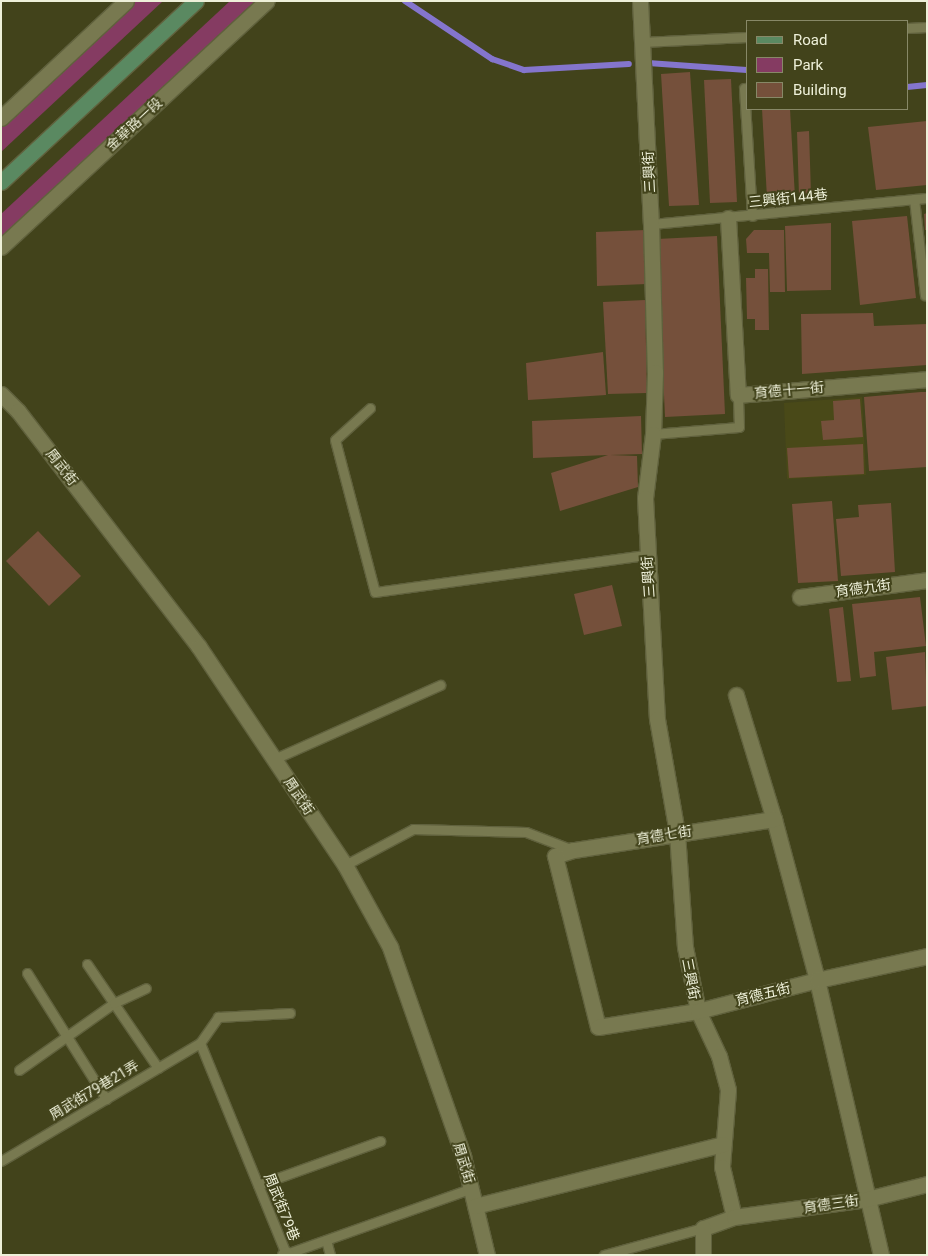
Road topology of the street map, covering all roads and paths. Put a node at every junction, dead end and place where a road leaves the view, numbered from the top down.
1 (126, 1) edge
2 (196, 1) edge
3 (267, 1) edge
4 (640, 1) edge
5 (927, 27) edge
6 (908, 28) edge
7 (746, 36) edge
8 (642, 42) junction
9 (744, 88) dead end
10 (1, 118) edge
11 (1, 182) edge
12 (927, 198) edge
13 (914, 199) junction
14 (752, 216) junction
15 (728, 218) junction
16 (651, 224) junction
17 (1, 247) edge
18 (925, 295) dead end
19 (927, 379) edge
20 (1, 394) edge
21 (738, 395) junction
22 (370, 408) dead end
23 (653, 434) junction
24 (646, 555) junction
25 (927, 580) edge
26 (800, 597) dead end
27 (440, 686) dead end
28 (736, 695) dead end
29 (274, 759) junction
30 (774, 818) junction
31 (677, 833) junction
32 (573, 850) junction
33 (346, 865) junction
34 (927, 956) edge
35 (87, 964) dead end
36 (27, 973) dead end
37 (816, 980) junction
38 (146, 988) dead end
39 (114, 1003) junction
40 (698, 1010) junction
41 (290, 1013) dead end
42 (598, 1027) joint
43 (66, 1035) junction
44 (200, 1043) junction
45 (158, 1068) junction
46 (18, 1070) dead end
47 (106, 1099) junction
48 (380, 1142) dead end
49 (723, 1144) junction
50 (1, 1161) edge
51 (927, 1184) edge
52 (258, 1185) junction
53 (472, 1188) junction
54 (867, 1199) junction
55 (475, 1206) junction
56 (734, 1217) junction
57 (703, 1228) junction
58 (326, 1240) junction
59 (286, 1254) edge
60 (330, 1255) edge
61 (487, 1255) edge
62 (604, 1255) edge
63 (703, 1255) edge
64 (881, 1255) edge

1 - 10 street
2 - 11 street
3 - 17 street, 金華路一段
4 - 8 street, 三興街
5 - 6 lane
7 - 8 lane
8 - 16 street, 三興街
9 - 14 lane
12 - 13 lane, 三興街144巷
13 - 14 lane, 三興街144巷
13 - 18 lane
14 - 15 lane, 三興街144巷
15 - 16 lane, 三興街144巷
15 - 21 street, 育德十一街
16 - 23 street, 三興街
19 - 21 street, 育德十一街
20 - 29 street, 周武街
21 - 23 lane
22 - 24 lane
23 - 24 street, 三興街
24 - 31 street, 三興街
25 - 26 street, 育德九街
27 - 29 lane
28 - 30 street
29 - 33 street, 周武街
30 - 31 street, 育德七街
30 - 37 street
31 - 32 street, 育德七街
31 - 40 street, 三興街
32 - 33 lane
32 - 42 street, 育德七街
33 - 53 street, 周武街
34 - 37 street, 育德五街
35 - 39 lane
36 - 43 lane
37 - 40 street, 育德五街
37 - 54 street
38 - 39 lane
39 - 43 lane
39 - 45 lane
40 - 42 street, 育德五街
40 - 49 street, 三興街
41 - 44 lane
43 - 46 lane
43 - 47 lane
44 - 45 lane, 周武街79巷21弄
44 - 52 lane, 周武街79巷
45 - 47 lane, 周武街79巷21弄
47 - 50 lane, 周武街79巷21弄
48 - 52 lane
49 - 55 street
49 - 56 street, 三興街
51 - 54 street, 育德三街
52 - 59 lane, 周武街79巷
53 - 55 street, 周武街
53 - 58 lane, 周武街79巷
54 - 56 street, 育德三街
54 - 64 street
55 - 61 street, 周武街
56 - 57 street
57 - 62 lane
57 - 63 street
58 - 59 lane, 周武街79巷
58 - 60 lane

